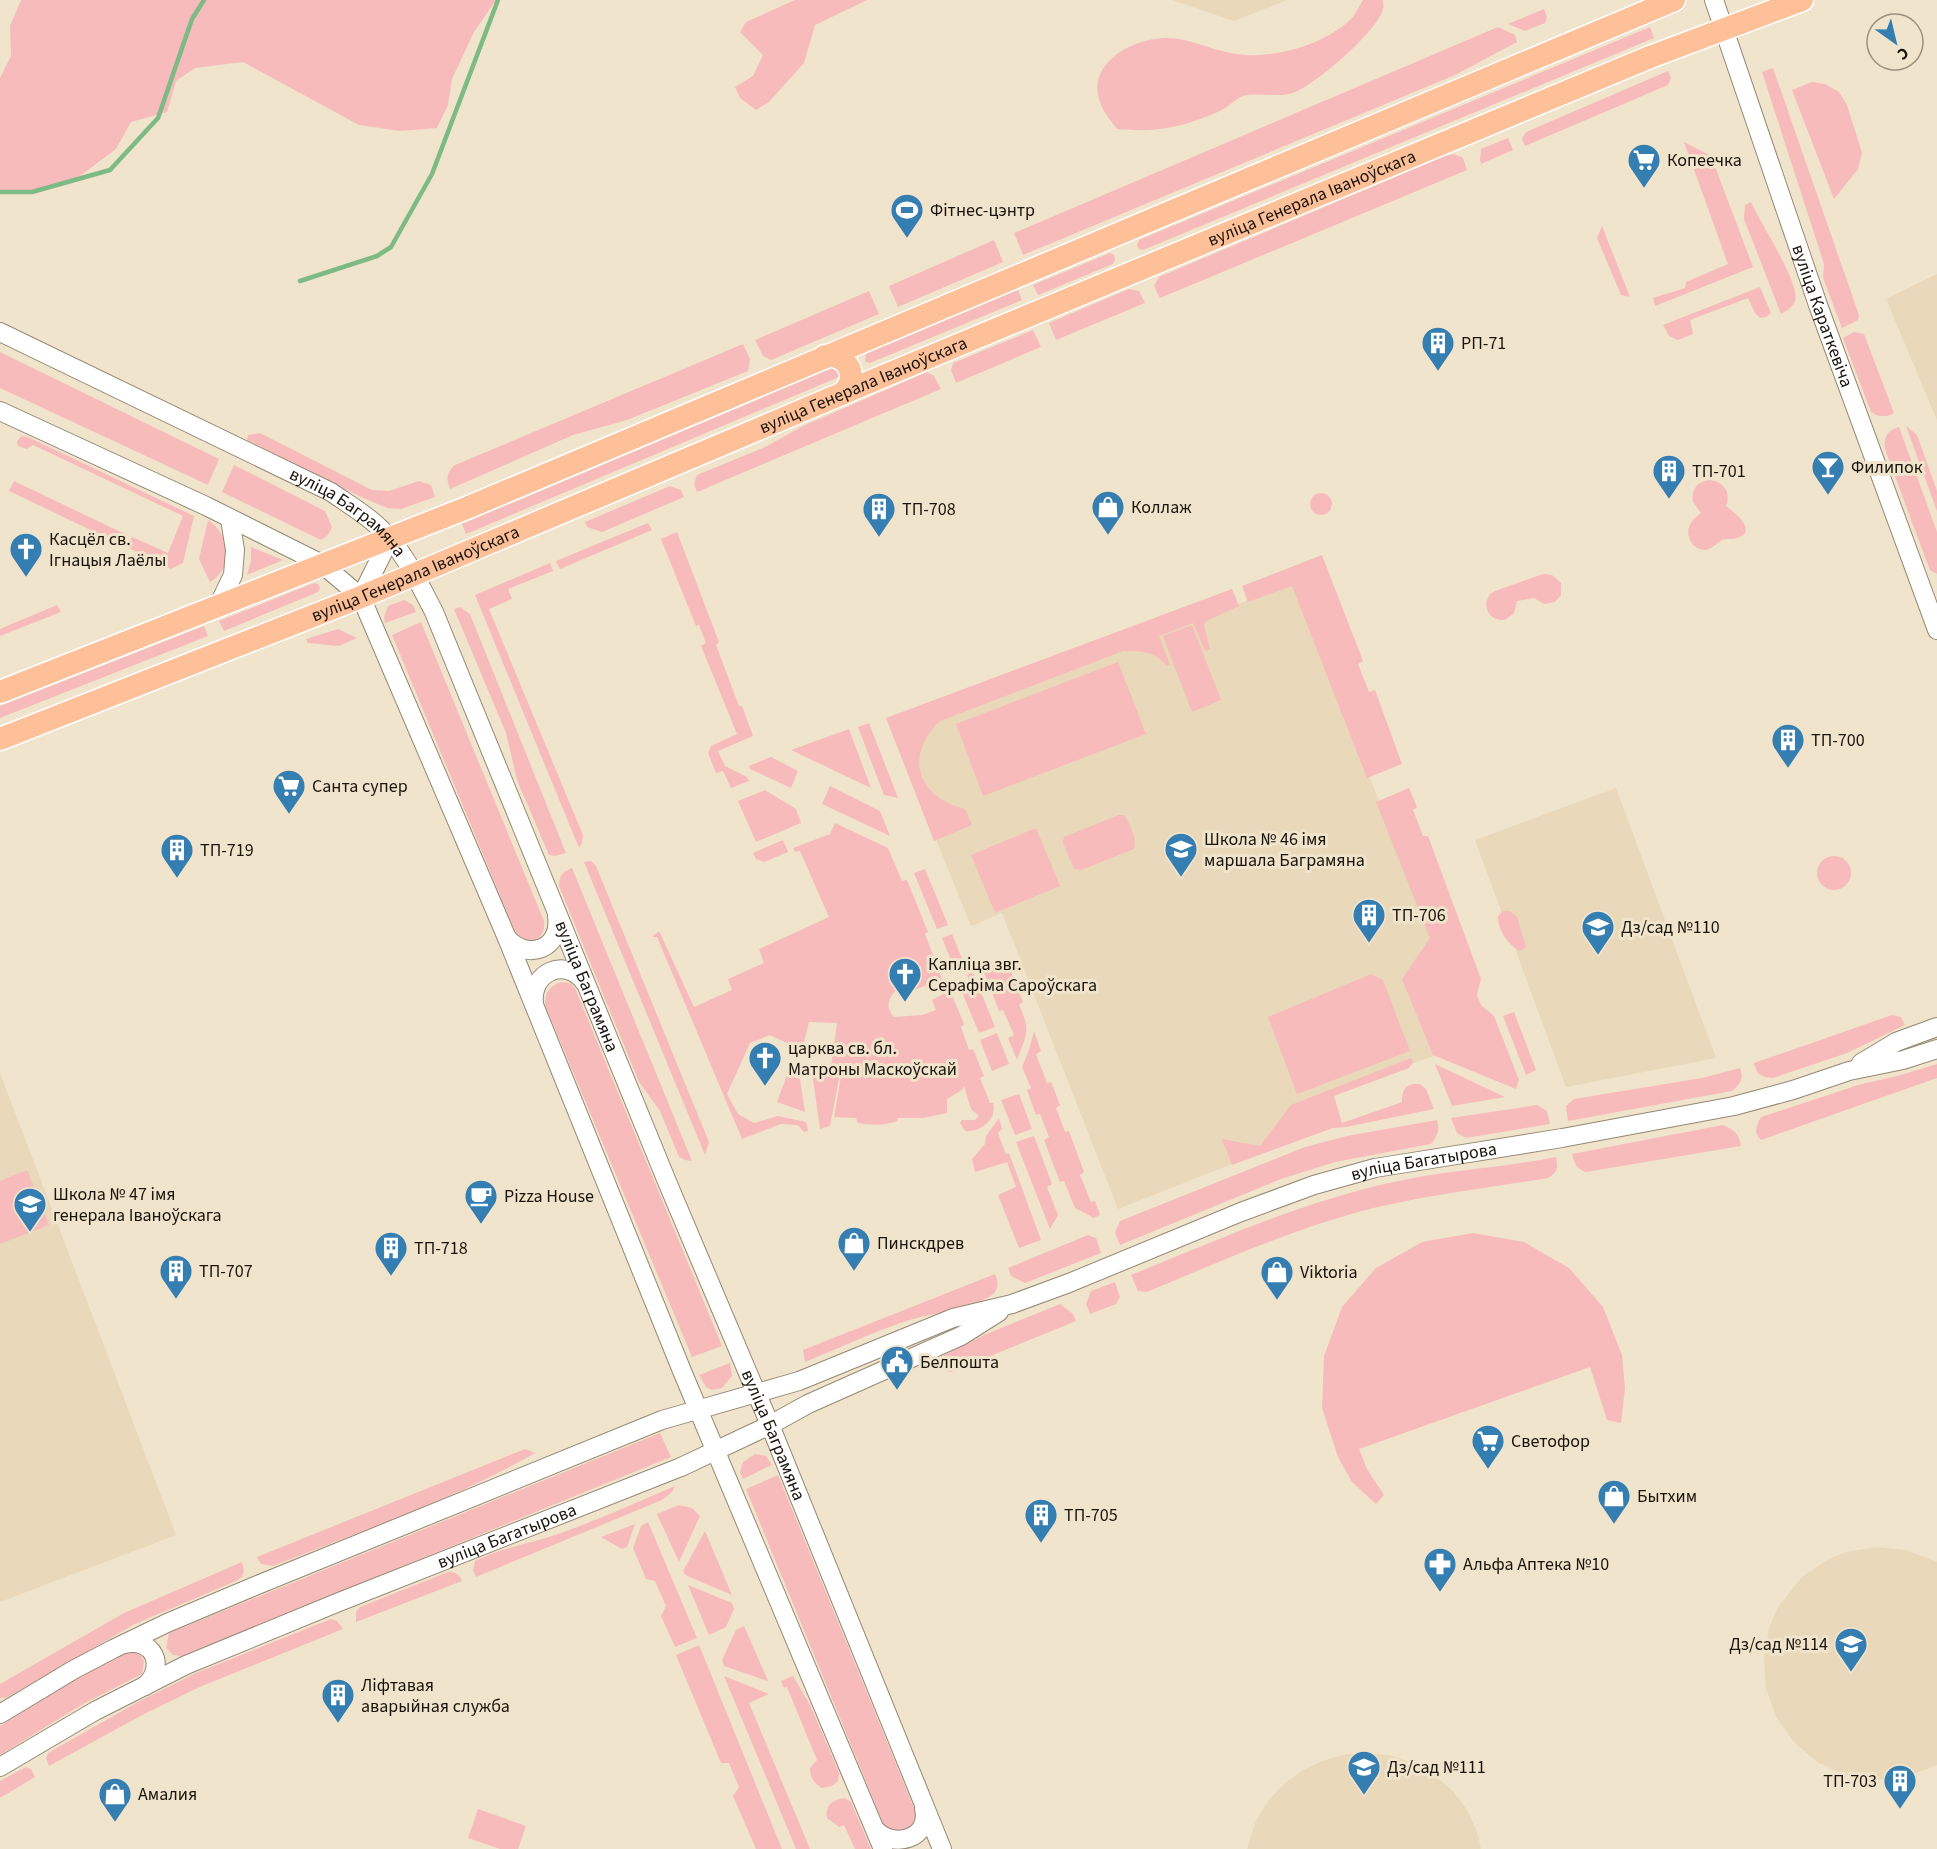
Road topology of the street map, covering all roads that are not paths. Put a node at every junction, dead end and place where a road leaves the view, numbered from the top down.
1 (1674, 0) edge
2 (1714, 0) edge
3 (1802, 0) edge
4 (1724, 28) junction
5 (0, 332) edge
6 (863, 340) junction
7 (825, 356) junction
8 (879, 378) junction
9 (842, 394) junction
10 (0, 411) edge
11 (230, 519) junction
12 (390, 538) junction
13 (322, 564) junction
14 (415, 574) junction
15 (361, 597) junction
16 (219, 604) junction
17 (1937, 630) edge
18 (0, 692) edge
19 (0, 739) edge
20 (557, 916) junction
21 (507, 938) junction
22 (587, 988) junction
23 (536, 1010) junction
24 (1937, 1027) edge
25 (1937, 1049) edge
26 (1849, 1071) junction
27 (1012, 1304) junction
28 (756, 1394) junction
29 (698, 1410) junction
30 (770, 1425) junction
31 (716, 1452) junction
32 (167, 1623) junction
33 (124, 1644) junction
34 (186, 1665) junction
35 (145, 1686) junction
36 (0, 1714) edge
37 (0, 1767) edge
38 (924, 1808) junction
39 (874, 1827) junction
40 (883, 1849) edge
41 (942, 1849) edge

1 - 6 main road
2 - 4 street, вуліца Караткевіча
3 - 4 main road, вуліца Генерала Іваноўскага
4 - 8 main road, вуліца Генерала Іваноўскага
4 - 17 street, вуліца Караткевіча
5 - 12 street, вуліца Баграмяна
6 - 7 main road
6 - 8 main road
7 - 9 main road
7 - 12 main road
8 - 9 main road, вуліца Генерала Іваноўскага
9 - 14 main road, вуліца Генерала Іваноўскага
10 - 11 street
11 - 13 street
11 - 16 street
12 - 13 main road
12 - 14 street, вуліца Баграмяна
12 - 15 street
13 - 15 street
13 - 16 main road
14 - 15 main road, вуліца Генерала Іваноўскага
14 - 20 street, вуліца Баграмяна
15 - 19 main road, вуліца Генерала Іваноўскага
15 - 21 street
16 - 18 main road
20 - 21 street
20 - 22 street, вуліца Баграмяна
21 - 23 street
22 - 23 street
22 - 28 street, вуліца Баграмяна
23 - 29 street
24 - 26 street, вуліца Багатырова
25 - 26 street, вуліца Багатырова
26 - 27 street, вуліца Багатырова
27 - 28 street, вуліца Багатырова
27 - 30 street, вуліца Багатырова
28 - 29 street, вуліца Багатырова
28 - 30 street, вуліца Баграмяна
29 - 31 street
29 - 32 street, вуліца Багатырова
30 - 31 street, вуліца Багатырова
30 - 38 street, вуліца Баграмяна
31 - 34 street, вуліца Багатырова
31 - 39 street
32 - 33 street, вуліца Багатырова
32 - 34 street
33 - 35 street
33 - 36 street, вуліца Багатырова
34 - 35 street, вуліца Багатырова
35 - 37 street, вуліца Багатырова
38 - 39 street
38 - 41 street, вуліца Баграмяна
39 - 40 street

